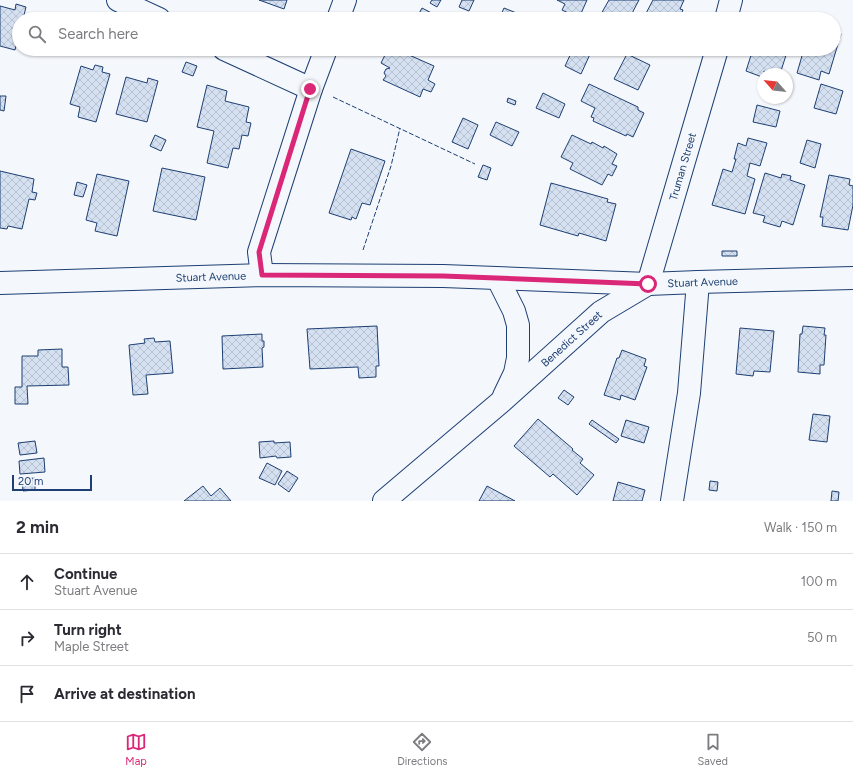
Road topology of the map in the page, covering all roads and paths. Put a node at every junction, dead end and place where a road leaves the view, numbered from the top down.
1 (118, 0) edge
2 (345, 0) edge
3 (732, 0) edge
4 (144, 12) edge
5 (341, 12) edge
6 (728, 12) edge
7 (239, 56) edge
8 (323, 56) edge
9 (715, 56) edge
10 (310, 89) junction
11 (262, 275) junction
12 (853, 278) edge
13 (498, 279) junction
14 (698, 282) junction
15 (0, 284) edge
16 (648, 284) junction
17 (502, 401) junction
18 (384, 501) edge
19 (672, 501) edge

1 - 4 street
2 - 5 street
3 - 6 street
7 - 10 street
8 - 10 street
9 - 16 street, Truman Street
10 - 11 street
11 - 13 street, Stuart Avenue
11 - 15 street, Stuart Avenue
12 - 14 street, Stuart Avenue
13 - 16 street, Stuart Avenue
13 - 17 street, Benedict Street
14 - 16 street, Stuart Avenue
14 - 19 street
16 - 17 street, Benedict Street
17 - 18 street, Benedict Street

